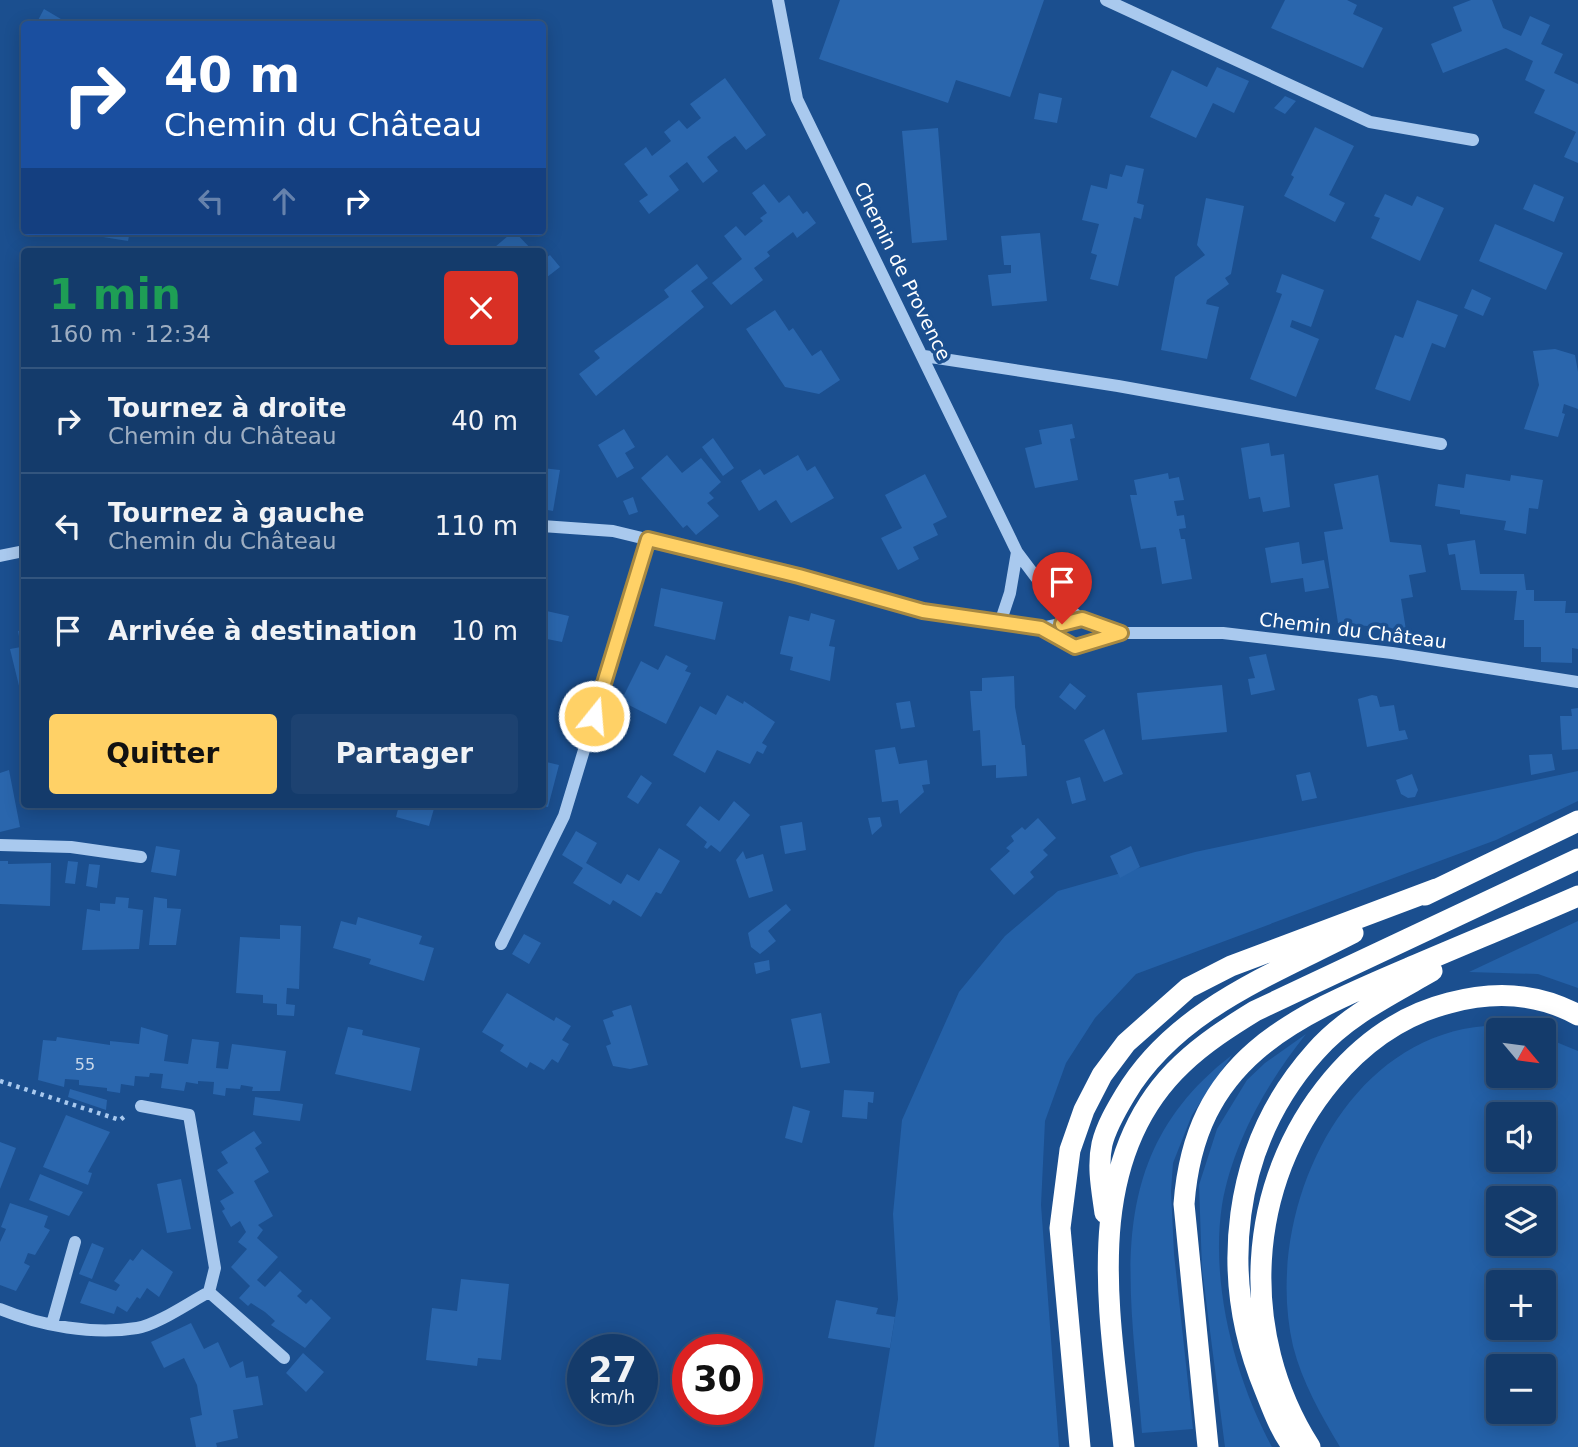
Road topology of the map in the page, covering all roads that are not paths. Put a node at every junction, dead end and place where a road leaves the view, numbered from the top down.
1 (778, 0) edge
2 (1106, 0) edge
3 (1474, 140) dead end
4 (923, 356) junction
5 (1441, 444) dead end
6 (546, 526) edge
7 (648, 539) junction
8 (21, 552) edge
9 (1017, 552) junction
10 (0, 556) edge
11 (1082, 619) junction
12 (1000, 623) junction
13 (1041, 628) junction
14 (1121, 633) junction
15 (1578, 682) edge
16 (1578, 821) edge
17 (0, 845) edge
18 (141, 857) dead end
19 (1578, 859) edge
20 (1436, 889) junction
21 (1578, 896) edge
22 (1536, 914) junction
23 (501, 944) dead end
24 (1578, 1015) edge
25 (141, 1105) road end
26 (1109, 1233) junction
27 (75, 1242) dead end
28 (209, 1292) junction
29 (0, 1309) edge
30 (52, 1324) junction
31 (284, 1358) dead end
32 (1080, 1447) edge
33 (1124, 1447) edge
34 (1208, 1447) edge
35 (1293, 1447) edge
36 (1310, 1447) edge

1 - 4 street, Chemin de Provence
2 - 3 street
4 - 5 street
4 - 9 street, Chemin de Provence
6 - 7 street, Chemin du Château
7 - 12 street, Chemin du Château
7 - 23 street
8 - 10 street
9 - 11 street, Chemin de Provence
9 - 12 street
11 - 13 street, Chemin du Château
11 - 14 street, Chemin du Château
12 - 13 street, Chemin du Château
13 - 14 street, Chemin du Château
14 - 15 street, Chemin du Château
16 - 20 highway
17 - 18 street
19 - 26 highway
20 - 26 highway
20 - 32 highway
21 - 22 highway
22 - 34 highway
22 - 35 highway
24 - 36 highway
25 - 28 street
26 - 33 highway
27 - 30 street
28 - 30 street
28 - 31 street
29 - 30 street

